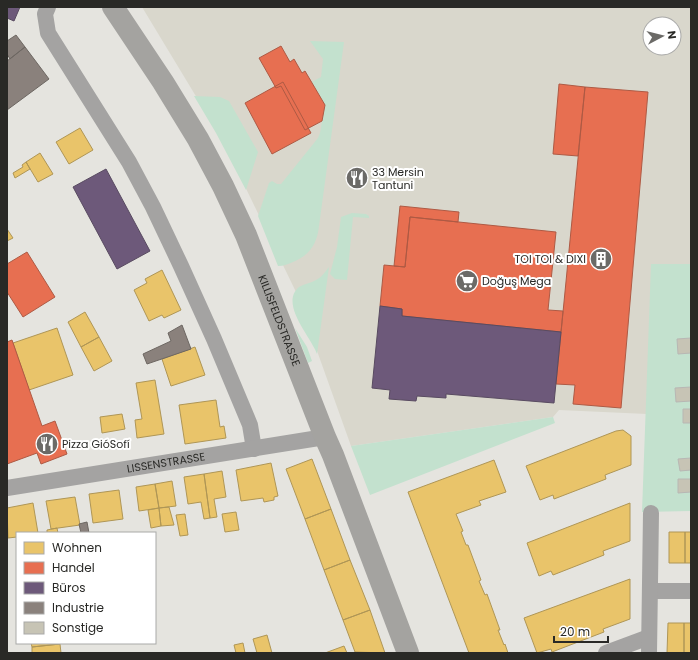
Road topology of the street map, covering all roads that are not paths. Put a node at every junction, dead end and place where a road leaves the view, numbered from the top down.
1 (48, 7) edge
2 (112, 7) edge
3 (325, 437) junction
4 (254, 449) junction
5 (7, 488) edge
6 (651, 513) dead end
7 (650, 591) junction
8 (691, 591) edge
9 (649, 645) edge
10 (408, 653) edge
11 (606, 653) edge

1 - 4 street
2 - 3 main road, KILLISFELDSTRASSE
3 - 4 street, LISSENSTRASSE
3 - 10 main road, KILLISFELDSTRASSE
4 - 5 street, LISSENSTRASSE
6 - 7 street
7 - 8 street
7 - 9 street
9 - 11 street

